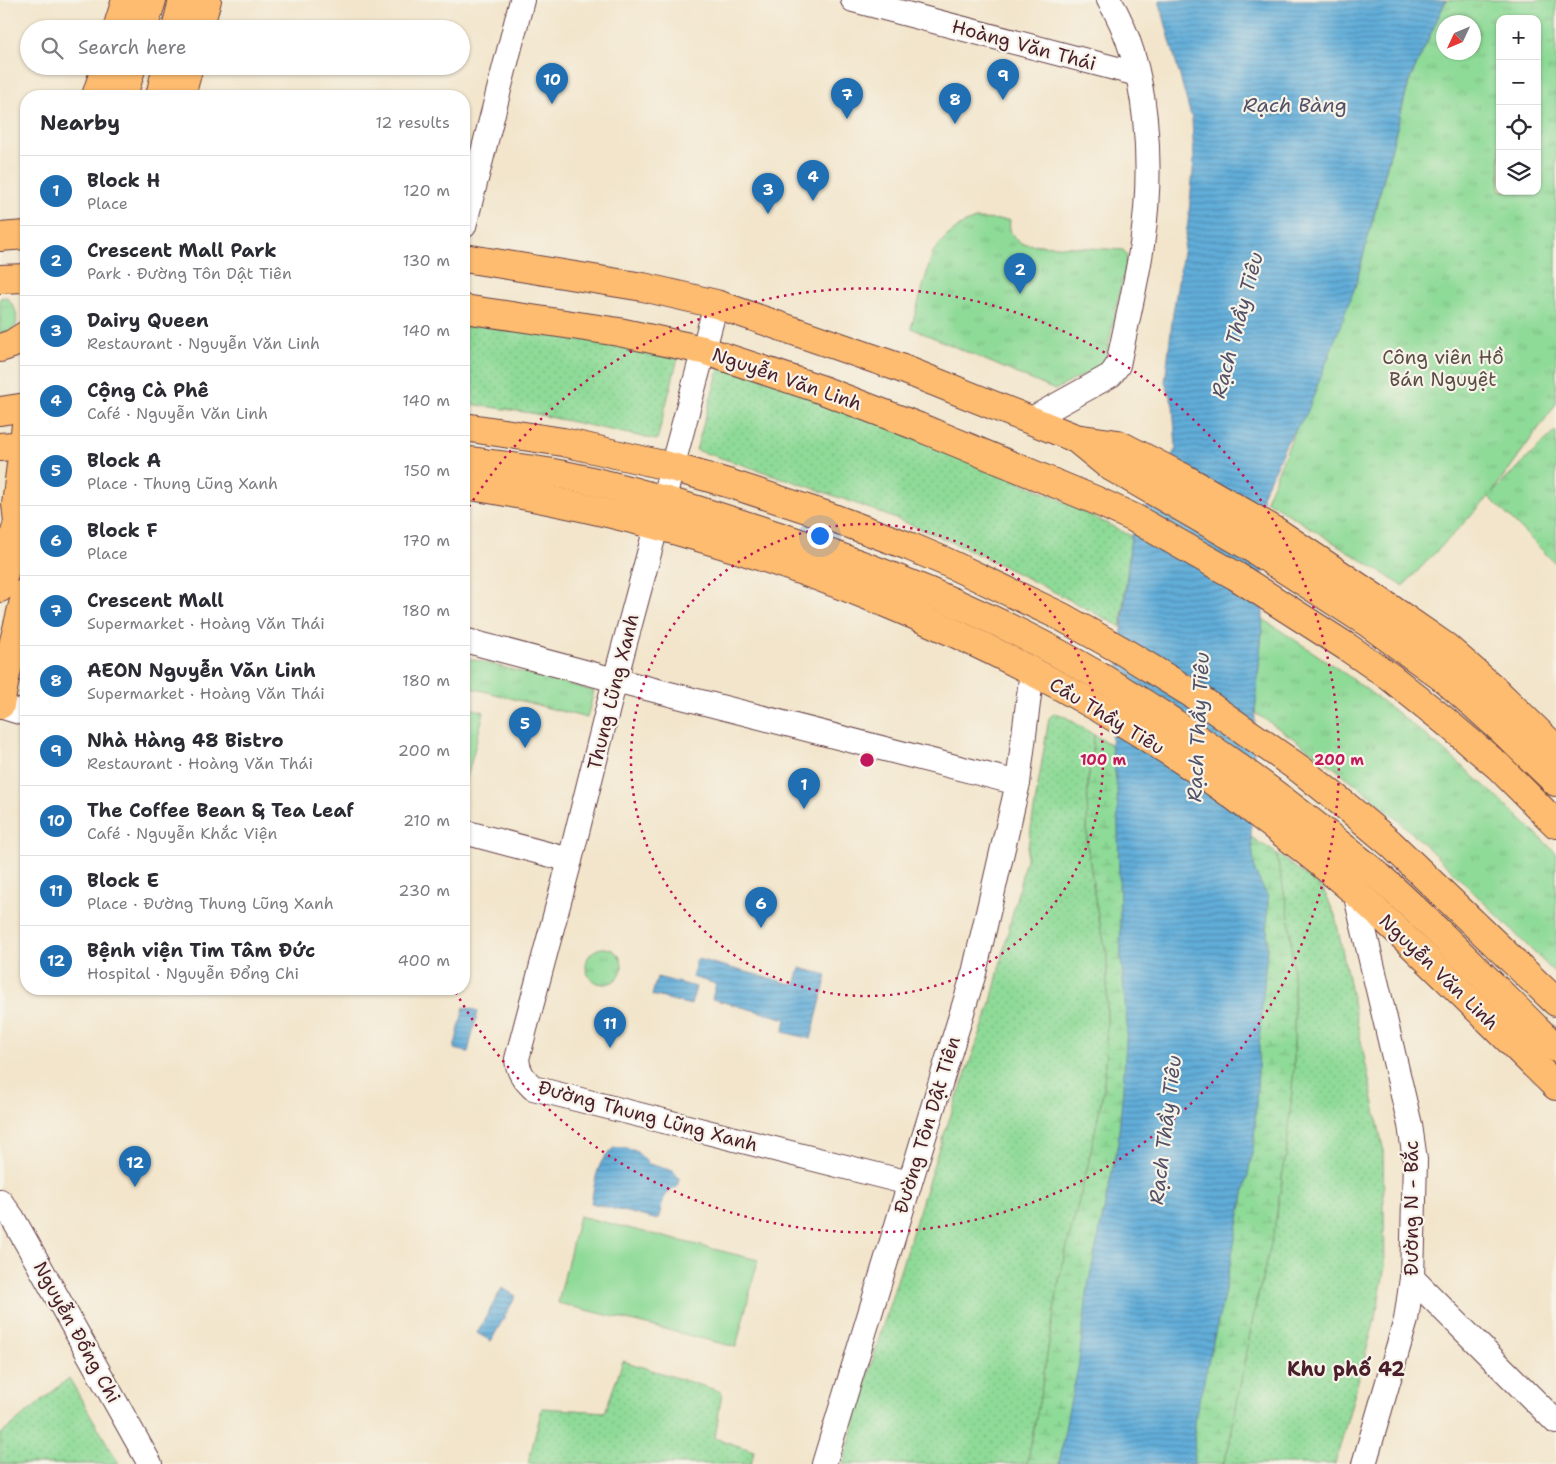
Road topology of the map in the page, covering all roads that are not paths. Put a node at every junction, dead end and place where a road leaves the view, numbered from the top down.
1 (126, 0) edge
2 (152, 0) edge
3 (184, 0) edge
4 (207, 0) edge
5 (522, 0) edge
6 (853, 0) edge
7 (911, 0) edge
8 (1109, 0) edge
9 (120, 20) edge
10 (146, 20) edge
11 (178, 20) edge
12 (201, 20) edge
13 (1136, 66) junction
14 (103, 75) edge
15 (129, 75) edge
16 (165, 75) edge
17 (188, 75) edge
18 (98, 90) edge
19 (125, 90) edge
20 (161, 90) edge
21 (184, 90) edge
22 (470, 203) edge
23 (20, 235) edge
24 (0, 236) edge
25 (470, 259) edge
26 (20, 278) edge
27 (0, 279) edge
28 (716, 304) junction
29 (470, 310) edge
30 (20, 339) edge
31 (0, 348) edge
32 (703, 350) junction
33 (20, 408) edge
34 (0, 411) edge
35 (1030, 420) junction
36 (470, 429) edge
37 (17, 453) edge
38 (470, 461) edge
39 (672, 467) junction
40 (470, 486) edge
41 (663, 499) junction
42 (14, 508) edge
43 (656, 525) junction
44 (0, 588) edge
45 (1375, 612) junction
46 (20, 617) edge
47 (470, 642) edge
48 (1036, 674) junction
49 (20, 679) edge
50 (615, 680) junction
51 (1, 701) edge
52 (20, 711) edge
53 (1556, 749) edge
54 (1556, 782) edge
55 (1018, 783) junction
56 (1556, 824) edge
57 (470, 834) edge
58 (1332, 839) joint
59 (570, 860) junction
60 (1318, 862) joint
61 (1355, 892) junction
62 (1556, 1002) edge
63 (1556, 1048) edge
64 (1556, 1086) edge
65 (909, 1183) junction
66 (0, 1201) edge
67 (1412, 1278) junction
68 (1556, 1422) edge
69 (150, 1464) edge
70 (824, 1464) edge
71 (1364, 1464) edge

1 - 9 main road
2 - 10 main road
3 - 11 main road
4 - 12 main road
5 - 22 street
6 - 13 street, Hoàng Văn Thái
7 - 13 street, Hoàng Văn Thái
8 - 13 street
13 - 35 street
14 - 18 main road
15 - 19 main road
16 - 20 main road
17 - 21 main road
23 - 24 main road
25 - 28 main road
26 - 27 main road
28 - 32 street, Thung Lũng Xanh
28 - 35 main road
29 - 32 main road, Nguyễn Văn Linh
30 - 31 main road
32 - 39 street, Thung Lũng Xanh
32 - 56 main road, Nguyễn Văn Linh
33 - 34 main road
35 - 45 main road
36 - 39 main road
37 - 42 main road
38 - 41 main road
39 - 41 street, Thung Lũng Xanh
39 - 62 main road
40 - 43 main road
41 - 43 street, Thung Lũng Xanh
41 - 58 main road, Cầu Thầy Tiêu
42 - 44 main road
43 - 48 main road
43 - 50 street, Thung Lũng Xanh
45 - 53 main road
45 - 54 main road
46 - 51 main road
47 - 50 street
48 - 55 street, Đường Tôn Dật Tiên
48 - 60 main road, Cầu Thầy Tiêu
49 - 51 main road
50 - 55 street
50 - 59 street, Thung Lũng Xanh
51 - 52 street
55 - 65 street, Đường Tôn Dật Tiên
57 - 59 street
58 - 63 main road, Nguyễn Văn Linh
59 - 65 street, Đường Thung Lũng Xanh
60 - 61 main road, Nguyễn Văn Linh
61 - 64 main road, Nguyễn Văn Linh
61 - 67 street, Đường N - Bắc
65 - 70 street, Đường Tôn Dật Tiên
66 - 69 street, Nguyễn Đổng Chi
67 - 68 street
67 - 71 street, Đường N - Bắc

